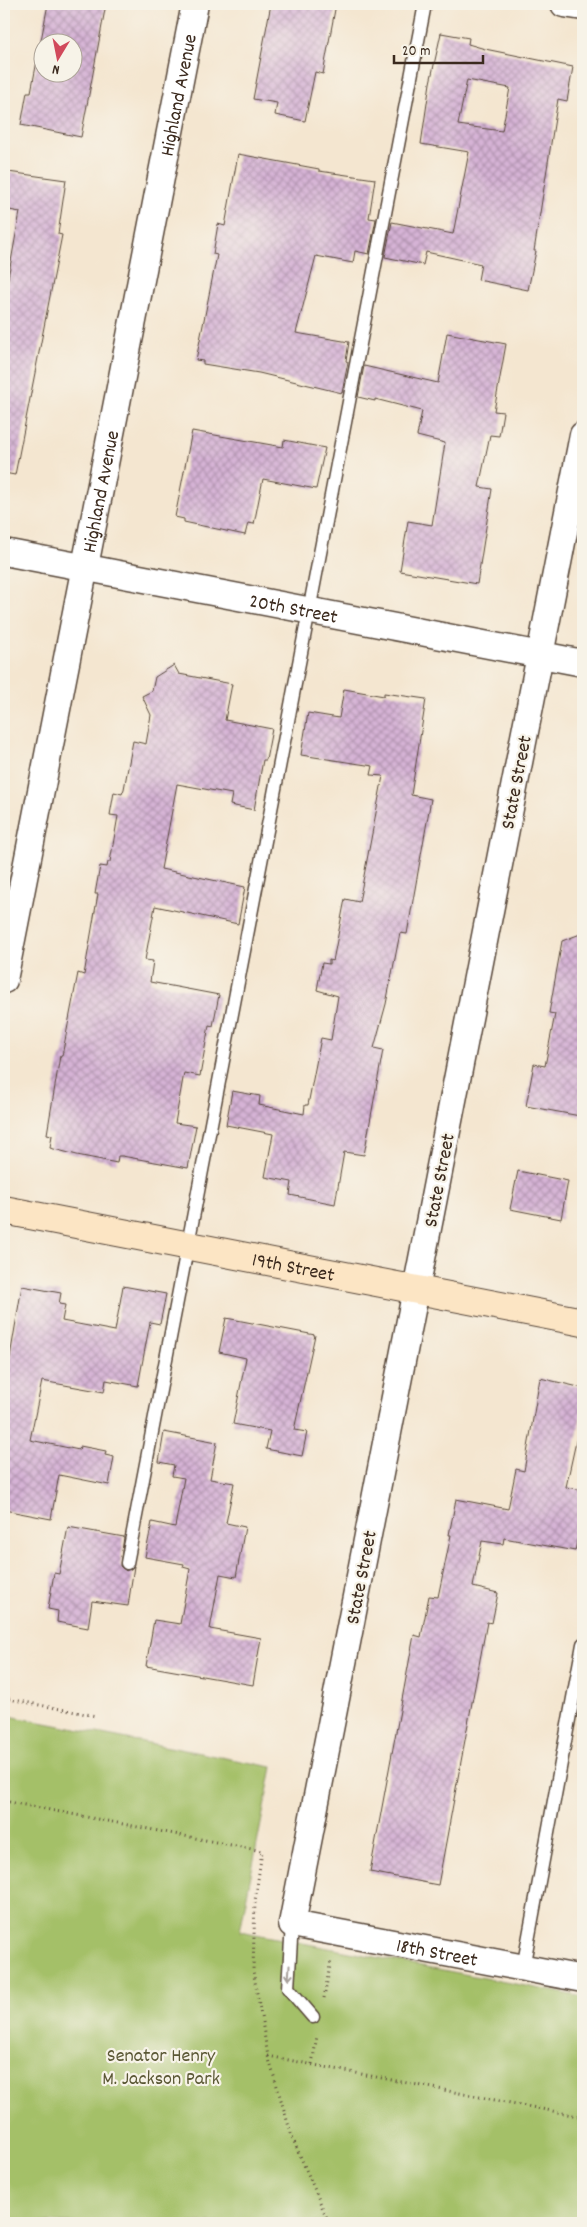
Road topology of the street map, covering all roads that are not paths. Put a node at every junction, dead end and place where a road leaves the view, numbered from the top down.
1 (195, 4) edge
2 (425, 4) edge
3 (564, 4) edge
4 (583, 7) edge
5 (583, 435) edge
6 (4, 552) edge
7 (85, 568) junction
8 (308, 610) junction
9 (540, 654) junction
10 (583, 662) edge
11 (4, 980) edge
12 (4, 1210) edge
13 (187, 1245) junction
14 (416, 1290) junction
15 (583, 1322) edge
16 (127, 1563) dead end
17 (583, 1644) edge
18 (292, 1924) junction
19 (523, 1968) junction
20 (583, 1979) edge
21 (313, 2017) dead end

1 - 7 street, Highland Avenue
2 - 8 lane
3 - 4 street
5 - 9 street, State Street
6 - 7 street, 20th Street
7 - 8 street, 20th Street
7 - 11 street, Highland Avenue
8 - 9 street, 20th Street
8 - 13 lane
9 - 10 street, 20th Street
9 - 14 street, State Street
12 - 13 street, 19th Street
13 - 14 street, 19th Street
13 - 16 lane
14 - 15 street, 19th Street
14 - 18 street, State Street
17 - 19 lane
18 - 19 street, 18th Street
18 -> 21 lane
19 - 20 street, 18th Street

